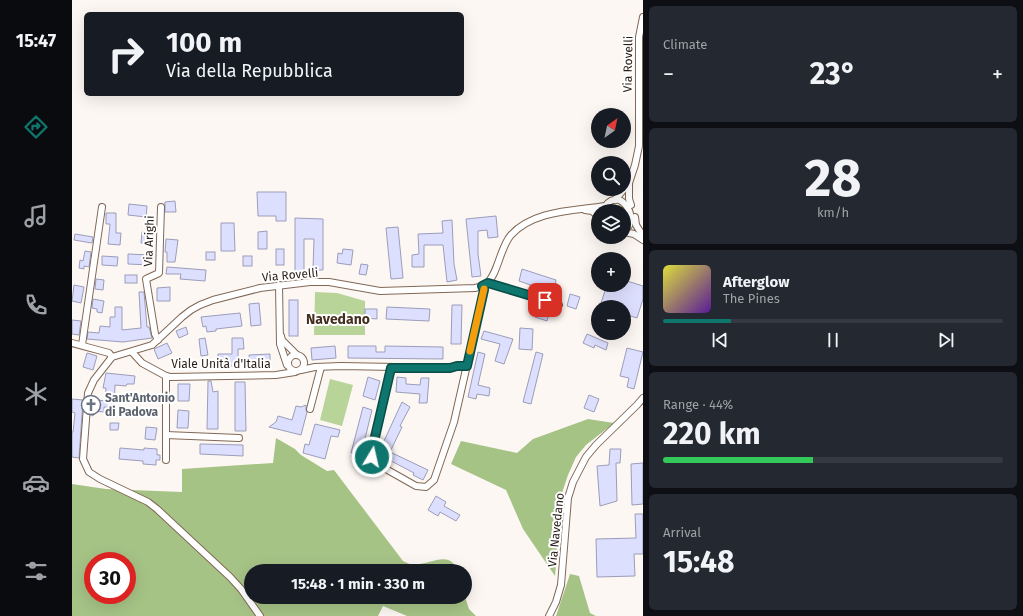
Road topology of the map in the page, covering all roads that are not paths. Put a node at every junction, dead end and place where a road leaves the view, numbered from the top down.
1 (643, 17) edge
2 (631, 178) edge
3 (618, 196) edge
4 (629, 196) edge
5 (615, 200) junction
6 (608, 204) edge
7 (632, 206) junction
8 (102, 207) dead end
9 (161, 207) dead end
10 (582, 210) junction
11 (591, 210) edge
12 (591, 212) edge
13 (635, 215) junction
14 (631, 227) edge
15 (631, 233) edge
16 (643, 236) edge
17 (643, 240) edge
18 (485, 284) junction
19 (279, 285) junction
20 (559, 304) dead end
21 (280, 334) junction
22 (158, 340) junction
23 (72, 343) edge
24 (82, 345) junction
25 (132, 352) junction
26 (297, 355) junction
27 (112, 357) junction
28 (304, 361) junction
29 (287, 365) junction
30 (467, 366) junction
31 (318, 367) junction
32 (391, 368) junction
33 (298, 371) junction
34 (166, 376) junction
35 (643, 398) edge
36 (310, 409) dead end
37 (166, 435) junction
38 (239, 438) dead end
39 (166, 460) dead end
40 (260, 616) edge
41 (549, 616) edge

1 - 2 street, Via Rovelli
3 - 5 street, Via Rovelli
4 - 7 street, Via Rovelli
5 - 6 street, Via Rovelli
5 - 7 street
7 - 13 street, Via Rovelli
8 - 24 street
9 - 22 street, Via Arighi
10 - 11 street
10 - 12 street
10 - 18 street
13 - 14 street
13 - 16 street
15 - 17 street
18 - 19 street, Via Rovelli
18 - 20 street, Via Rovelli
18 - 30 street
19 - 21 street
19 - 22 street, Via Rovelli
21 - 26 street
21 - 29 street
22 - 25 street, Via Rovelli
23 - 24 street
24 - 27 street
25 - 27 street, Via Rovelli
25 - 34 street, Viale Unità d'Italia
26 - 28 street
26 - 29 street
27 - 40 street
28 - 31 street
28 - 33 street
29 - 33 street
30 - 32 street
30 - 32 street
31 - 32 street
31 - 33 street, Viale Unità d'Italia
31 - 36 street
33 - 34 street, Viale Unità d'Italia
34 - 37 street
35 - 41 street, Via Navedano
37 - 38 street
37 - 39 street

